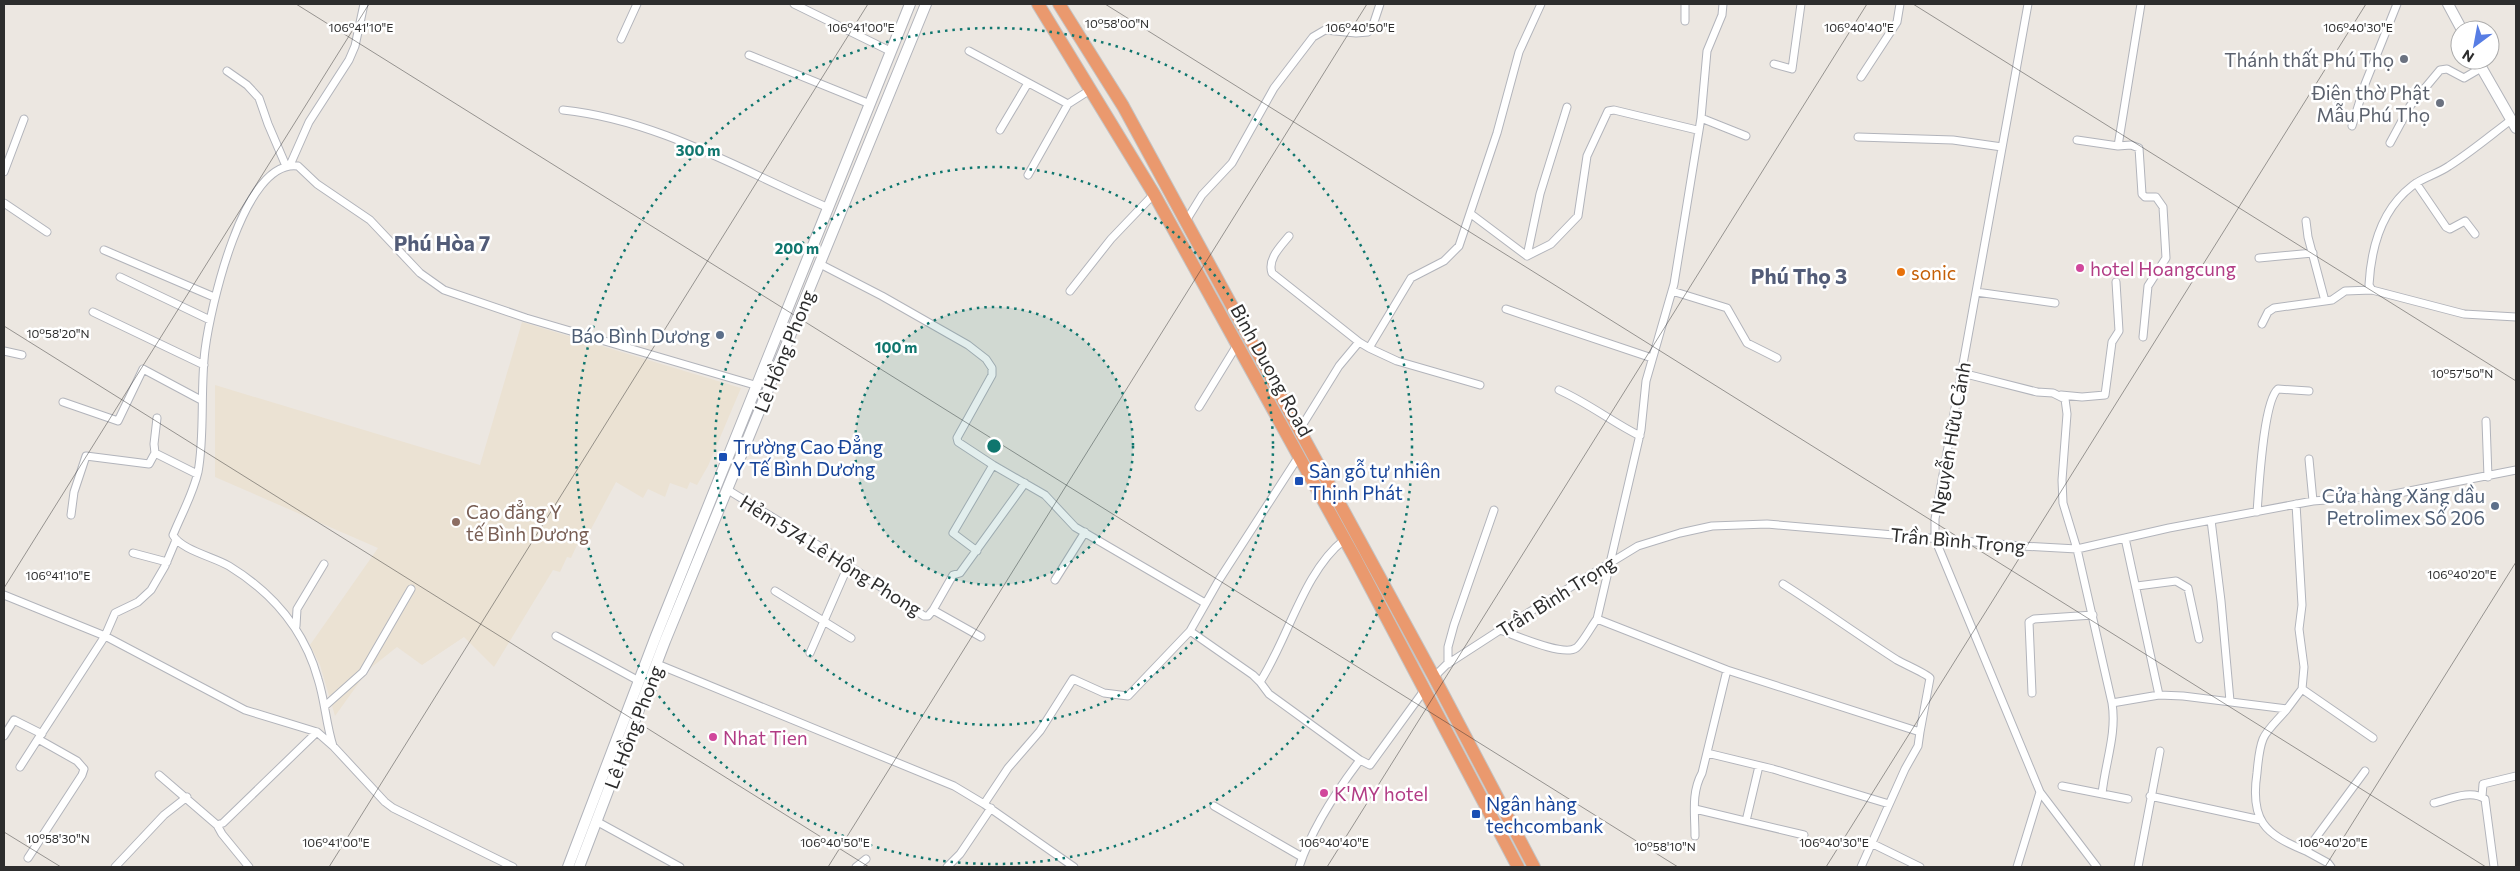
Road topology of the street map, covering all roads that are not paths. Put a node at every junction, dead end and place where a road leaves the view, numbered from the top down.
1 (364, 4) edge
2 (637, 4) edge
3 (794, 4) edge
4 (910, 4) edge
5 (926, 4) edge
6 (1038, 4) edge
7 (1059, 4) edge
8 (1380, 4) edge
9 (1541, 4) edge
10 (1685, 4) edge
11 (1723, 4) edge
12 (1801, 4) edge
13 (1900, 4) edge
14 (2028, 4) edge
15 (2141, 4) edge
16 (2397, 4) edge
17 (2448, 4) edge
18 (2457, 20) edge
19 (1685, 21) dead end
20 (621, 39) dead end
21 (890, 51) junction
22 (969, 51) dead end
23 (749, 55) dead end
24 (1774, 64) dead end
25 (2473, 70) edge
26 (2482, 70) edge
27 (227, 71) dead end
28 (1861, 76) dead end
29 (1028, 82) junction
30 (1090, 90) junction
31 (870, 104) junction
32 (1068, 104) junction
33 (1567, 106) dead end
34 (563, 110) dead end
35 (1701, 118) junction
36 (24, 119) dead end
37 (2514, 124) edge
38 (2352, 126) dead end
39 (1000, 130) dead end
40 (1697, 130) junction
41 (1746, 136) dead end
42 (1858, 137) dead end
43 (2077, 140) dead end
44 (2390, 142) dead end
45 (2118, 146) junction
46 (2002, 147) junction
47 (288, 165) junction
48 (4, 172) edge
49 (1028, 174) dead end
50 (2416, 183) junction
51 (1154, 194) junction
52 (4, 204) edge
53 (829, 208) junction
54 (1471, 214) junction
55 (2306, 220) dead end
56 (1186, 222) junction
57 (47, 232) dead end
58 (2475, 234) dead end
59 (1289, 236) dead end
60 (104, 250) dead end
61 (2313, 253) junction
62 (1527, 256) junction
63 (2259, 258) dead end
64 (820, 264) junction
65 (120, 277) dead end
66 (2116, 282) dead end
67 (2372, 290) junction
68 (1672, 291) junction
69 (1070, 292) dead end
70 (1976, 292) junction
71 (214, 297) junction
72 (2325, 301) junction
73 (2055, 303) dead end
74 (1506, 310) dead end
75 (93, 312) dead end
76 (2516, 317) edge
77 (210, 320) junction
78 (2262, 324) dead end
79 (2143, 337) dead end
80 (1359, 342) junction
81 (1237, 345) junction
82 (1369, 348) junction
83 (4, 351) edge
84 (22, 355) dead end
85 (1652, 358) junction
86 (1777, 358) dead end
87 (204, 365) junction
88 (1962, 373) junction
89 (1480, 385) dead end
90 (758, 386) junction
91 (1559, 390) dead end
92 (2309, 391) dead end
93 (2060, 395) junction
94 (201, 400) junction
95 (63, 402) dead end
96 (1199, 407) dead end
97 (157, 418) dead end
98 (2486, 421) dead end
99 (1300, 429) junction
100 (1640, 436) junction
101 (156, 453) junction
102 (1299, 456) junction
103 (2309, 459) dead end
104 (993, 465) junction
105 (2516, 470) edge
106 (197, 474) junction
107 (2488, 477) junction
108 (1025, 483) junction
109 (728, 490) junction
110 (2312, 501) junction
111 (2296, 504) junction
112 (1494, 510) dead end
113 (2257, 512) junction
114 (71, 515) dead end
115 (2210, 520) junction
116 (1084, 532) junction
117 (2126, 538) junction
118 (1935, 539) junction
119 (176, 540) junction
120 (1344, 540) junction
121 (2077, 549) junction
122 (977, 551) junction
123 (133, 553) dead end
124 (167, 562) junction
125 (324, 564) dead end
126 (1609, 564) junction
127 (848, 566) junction
128 (1055, 580) dead end
129 (1783, 584) dead end
130 (2137, 586) junction
131 (411, 589) dead end
132 (775, 591) dead end
133 (4, 595) edge
134 (1206, 603) junction
135 (933, 610) junction
136 (2093, 615) junction
137 (1597, 619) junction
138 (824, 620) junction
139 (296, 627) junction
140 (1190, 630) junction
141 (1500, 630) junction
142 (105, 636) junction
143 (556, 636) dead end
144 (851, 638) dead end
145 (981, 638) dead end
146 (2199, 639) dead end
147 (810, 653) dead end
148 (652, 662) junction
149 (1448, 664) junction
150 (1727, 670) junction
151 (1434, 677) junction
152 (639, 681) junction
153 (1260, 682) junction
154 (2302, 689) junction
155 (1423, 692) junction
156 (2032, 693) dead end
157 (2159, 695) junction
158 (2230, 700) junction
159 (2112, 703) junction
160 (325, 706) junction
161 (2287, 709) junction
162 (317, 732) junction
163 (1920, 732) junction
164 (4, 736) edge
165 (40, 736) junction
166 (2373, 738) dead end
167 (333, 746) junction
168 (2160, 750) dead end
169 (1707, 753) junction
170 (1360, 760) junction
171 (1759, 766) junction
172 (20, 767) dead end
173 (2365, 771) dead end
174 (159, 775) dead end
175 (2516, 776) edge
176 (2062, 786) dead end
177 (2040, 792) junction
178 (2102, 794) junction
179 (2150, 796) junction
180 (2482, 797) junction
181 (187, 798) junction
182 (2128, 799) dead end
183 (2434, 803) dead end
184 (1888, 804) junction
185 (987, 806) junction
186 (1214, 806) dead end
187 (1695, 809) junction
188 (2261, 820) junction
189 (596, 821) junction
190 (1746, 821) junction
191 (217, 826) junction
192 (1804, 835) dead end
193 (1695, 836) dead end
194 (1871, 843) junction
195 (2306, 851) junction
196 (1302, 857) junction
197 (28, 858) dead end
198 (866, 859) dead end
199 (114, 867) edge
200 (249, 867) edge
201 (513, 867) edge
202 (568, 867) edge
203 (579, 867) edge
204 (680, 867) edge
205 (856, 867) edge
206 (947, 867) edge
207 (1074, 867) edge
208 (1300, 867) edge
209 (1518, 867) edge
210 (1534, 867) edge
211 (1860, 867) edge
212 (1920, 867) edge
213 (2017, 867) edge
214 (2097, 867) edge
215 (2138, 867) edge
216 (2331, 867) edge
217 (2494, 867) edge

1 - 47 street
2 - 20 street
3 - 21 street
4 - 21 street, Lê Hồng Phong
5 - 64 street, Lê Hồng Phong
6 - 30 highway, Binh Duong Road
7 - 56 highway, Binh Duong Road
8 - 56 street
9 - 54 street
10 - 19 street
11 - 35 street
12 - 24 street
13 - 28 street
14 - 46 street, Nguyễn Hữu Cảnh
15 - 45 street
16 - 38 street
17 - 18 street
21 - 31 street, Lê Hồng Phong
22 - 29 street
23 - 31 street
25 - 44 street
26 - 37 street
27 - 47 street
29 - 32 street
29 - 39 street
30 - 32 street
30 - 51 highway, Binh Duong Road
31 - 53 street, Lê Hồng Phong
32 - 49 street
33 - 62 street
34 - 53 street
35 - 40 street
35 - 41 street
36 - 48 street
37 - 50 street
40 - 62 street
40 - 68 street
42 - 46 street
43 - 45 street
45 - 79 street
46 - 70 street, Nguyễn Hữu Cảnh
47 - 71 street
47 - 90 street
50 - 58 street
50 - 67 street
51 - 69 street
51 - 81 highway, Binh Duong Road
52 - 57 street
53 - 90 street, Lê Hồng Phong
54 - 62 street
54 - 82 street
55 - 61 street
56 - 99 highway, Binh Duong Road
59 - 80 street
60 - 71 street
61 - 63 street
61 - 72 street
64 - 104 street
64 - 109 street, Lê Hồng Phong
65 - 77 street
66 - 93 street
67 - 72 street
67 - 76 street
68 - 85 street
68 - 86 street
70 - 73 street
70 - 88 street, Nguyễn Hữu Cảnh
71 - 77 street
72 - 78 street
74 - 85 street
75 - 87 street
77 - 87 street
80 - 82 street
80 - 99 street
81 - 96 street
81 - 102 highway, Binh Duong Road
82 - 89 street
83 - 84 street
85 - 100 street
87 - 94 street
88 - 93 street
88 - 118 street, Nguyễn Hữu Cảnh
90 - 148 street, Lê Hồng Phong
91 - 100 street
92 - 113 street
93 - 121 street
94 - 95 street
94 - 106 street
97 - 101 street
98 - 107 street
99 - 151 highway, Binh Duong Road
100 - 126 street
101 - 106 street
101 - 114 street
102 - 120 highway, Binh Duong Road
102 - 134 street
103 - 110 street
104 - 108 street
104 - 122 street
105 - 107 street, Trần Bình Trọng
106 - 119 street
107 - 110 street, Trần Bình Trọng
108 - 116 street
108 - 122 street
109 - 127 street, Hẻm 574 Lê Hồng Phong
109 - 148 street, Lê Hồng Phong
110 - 111 street, Trần Bình Trọng
111 - 113 street, Trần Bình Trọng
111 - 154 street
112 - 149 street
113 - 115 street, Trần Bình Trọng
115 - 117 street, Trần Bình Trọng
115 - 158 street
116 - 128 street
116 - 134 street
117 - 121 street, Trần Bình Trọng
117 - 130 street
118 - 121 street, Trần Bình Trọng
118 - 126 street, Trần Bình Trọng
118 - 177 street, Nguyễn Hữu Cảnh
119 - 124 street
119 - 139 street
120 - 153 street
120 - 155 highway, Binh Duong Road
121 - 136 street
122 - 135 street
123 - 124 street
124 - 142 street
125 - 139 street
126 - 137 street
126 - 141 street, Trần Bình Trọng
127 - 135 street, Hẻm 574 Lê Hồng Phong
127 - 138 street
129 - 163 street
130 - 146 street
130 - 157 street
131 - 160 street
132 - 138 street
133 - 142 street
134 - 140 street
135 - 145 street
136 - 156 street
136 - 159 street
137 - 141 street
137 - 150 street
138 - 144 street
138 - 147 street
139 - 160 street
140 - 153 street
140 - 185 street
141 - 149 street, Trần Bình Trọng
142 - 162 street
142 - 165 street
143 - 152 street
148 - 152 street, Lê Hồng Phong
148 - 185 street
148 - 189 street, Lê Hồng Phong
149 - 151 street, Trần Bình Trọng
150 - 163 street
150 - 169 street
151 - 155 highway
151 - 210 highway, Binh Duong Road
152 - 202 street, Lê Hồng Phong
153 - 170 street
154 - 161 street
154 - 166 street
155 - 170 street
155 - 209 highway, Binh Duong Road
157 - 158 street
157 - 159 street
158 - 161 street
159 - 178 street
160 - 167 street
161 - 188 street
162 - 167 street
162 - 191 street
163 - 184 street
164 - 165 street
165 - 172 street
165 - 197 street
167 - 201 street
168 - 179 street
169 - 171 street
169 - 187 street
170 - 196 street
171 - 184 street
171 - 190 street
173 - 195 street
174 - 181 street
175 - 180 street
176 - 178 street
177 - 213 street
177 - 214 street, Nguyễn Hữu Cảnh
178 - 182 street
179 - 188 street
179 - 215 street
180 - 183 street
180 - 217 street
181 - 191 street
181 - 199 street
184 - 194 street
185 - 206 street
185 - 207 street
186 - 196 street
187 - 190 street
187 - 193 street
188 - 195 street
189 - 203 street, Lê Hồng Phong
189 - 204 street
190 - 192 street
191 - 200 street
194 - 211 street
194 - 212 street
195 - 216 street
196 - 208 street
198 - 205 street

